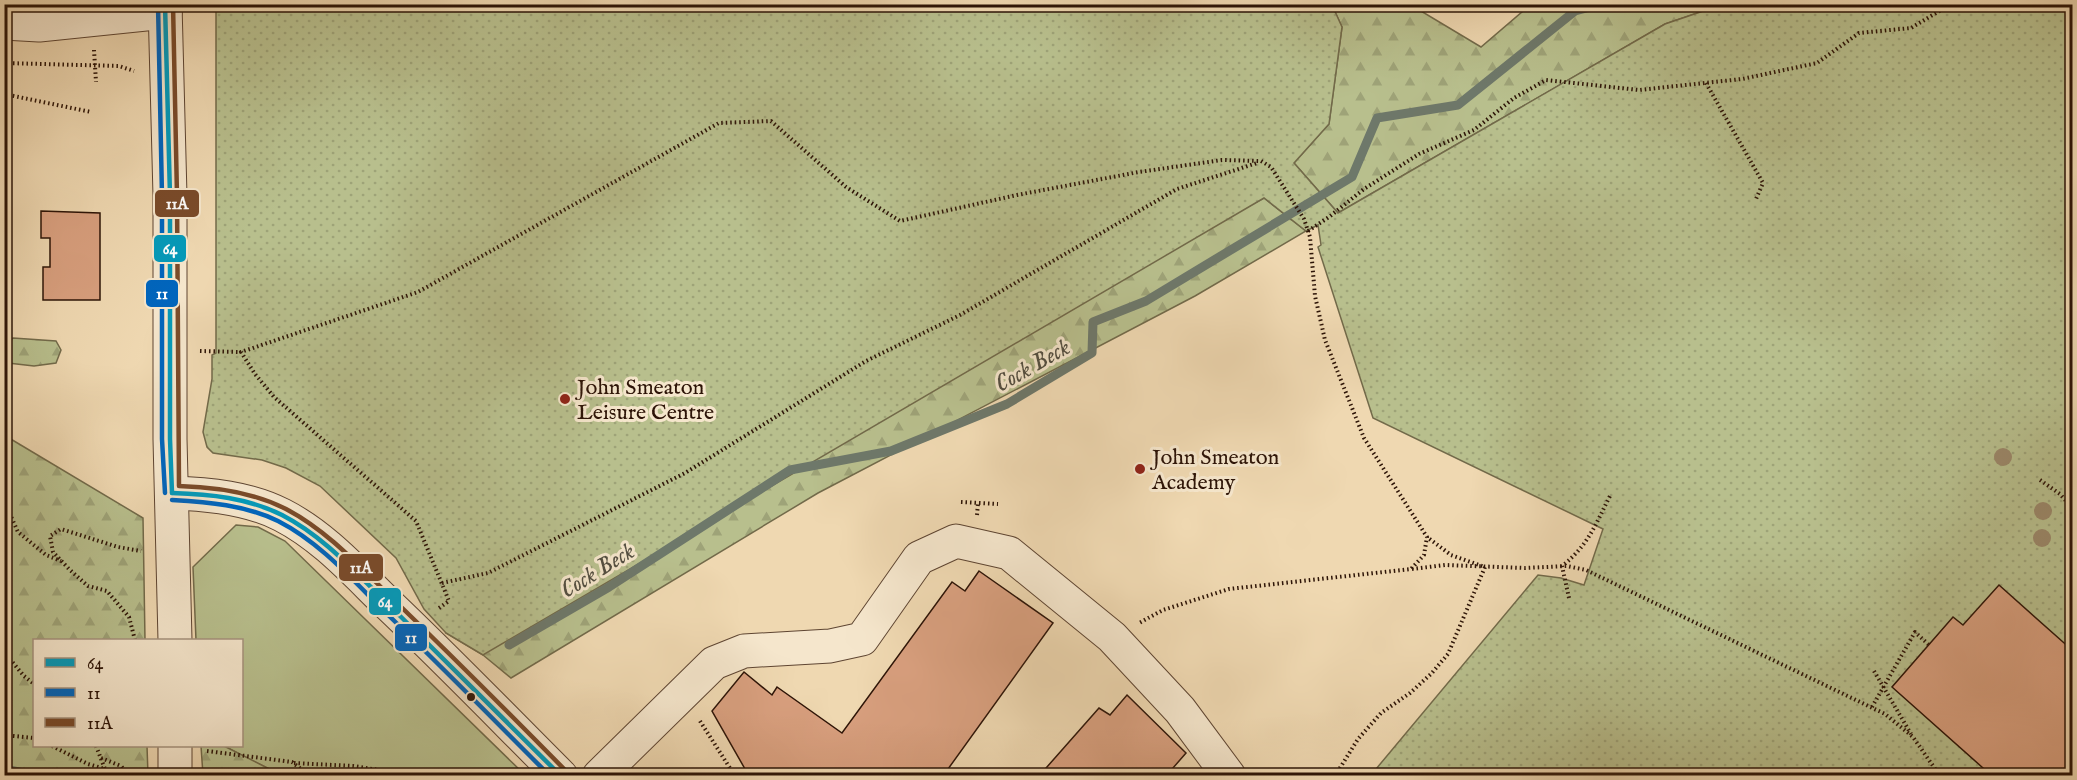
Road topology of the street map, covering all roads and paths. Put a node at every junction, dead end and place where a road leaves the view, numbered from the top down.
1 (1951, 4) edge
2 (165, 8) edge
3 (4, 23) edge
4 (4, 63) edge
5 (140, 76) dead end
6 (1706, 83) junction
7 (4, 94) edge
8 (91, 112) dead end
9 (1261, 161) junction
10 (1756, 198) dead end
11 (1308, 231) junction
12 (170, 350) junction
13 (241, 352) junction
14 (2040, 480) dead end
15 (172, 493) junction
16 (1611, 494) dead end
17 (4, 501) edge
18 (960, 502) dead end
19 (998, 504) dead end
20 (2073, 508) edge
21 (1427, 537) junction
22 (148, 552) dead end
23 (62, 561) junction
24 (1563, 566) junction
25 (1485, 567) junction
26 (1411, 569) junction
27 (442, 583) junction
28 (1569, 598) dead end
29 (449, 601) dead end
30 (1112, 638) junction
31 (135, 639) edge
32 (175, 639) edge
33 (1929, 645) dead end
34 (4, 652) edge
35 (1874, 671) dead end
36 (33, 683) edge
37 (1884, 686) junction
38 (679, 697) junction
39 (1872, 707) junction
40 (4, 735) edge
41 (1913, 737) junction
42 (33, 738) edge
43 (54, 747) edge
44 (96, 747) edge
45 (175, 757) edge
46 (101, 758) junction
47 (292, 762) junction
48 (105, 769) junction
49 (129, 776) edge
50 (310, 776) edge
51 (418, 776) edge
52 (561, 776) edge
53 (599, 776) edge
54 (735, 776) edge
55 (1229, 776) edge
56 (1335, 776) edge
57 (1940, 776) edge

1 - 6 path
2 - 3 street
2 - 12 street
4 - 5 path
6 - 10 path
6 - 11 path
7 - 8 path
9 - 11 path
9 - 13 path
9 - 27 path
11 - 21 path
12 - 13 path
12 - 15 street
13 - 27 path
14 - 20 path
15 - 32 street
15 - 52 street
16 - 24 path
17 - 23 path
18 - 19 path
21 - 25 path
21 - 26 path
22 - 23 path
23 - 31 path
24 - 25 path
24 - 28 path
24 - 39 path
25 - 26 path
25 - 56 path
26 - 30 path
27 - 29 path
30 - 38 street
30 - 55 street
33 - 37 path
34 - 36 path
35 - 37 path
37 - 39 path
37 - 41 path
38 - 53 street
38 - 54 path
39 - 41 path
40 - 42 path
41 - 57 path
43 - 48 path
44 - 46 path
45 - 47 path
46 - 48 path
46 - 49 path
47 - 50 path
47 - 51 path
48 - 49 path

